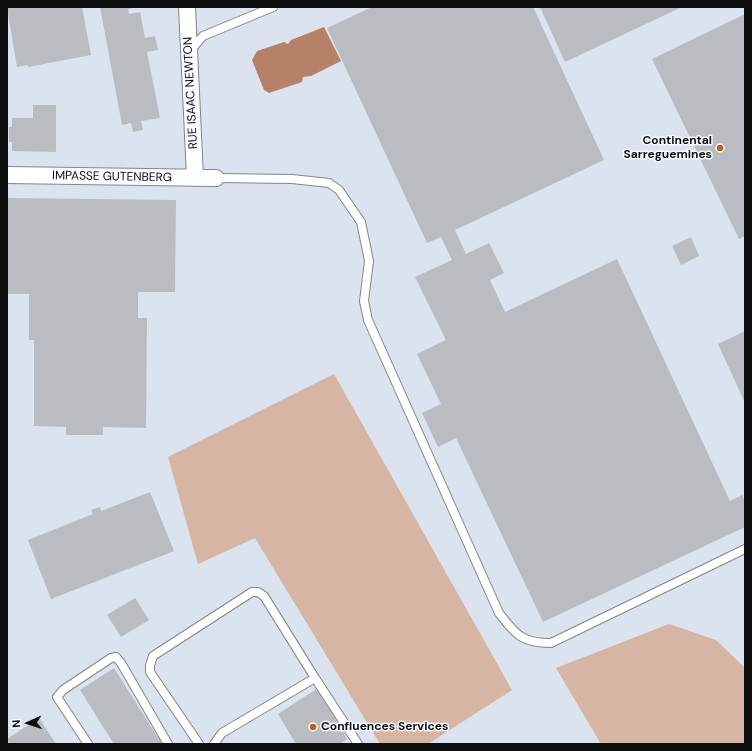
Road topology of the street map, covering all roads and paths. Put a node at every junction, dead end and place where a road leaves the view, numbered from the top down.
1 (187, 7) edge
2 (273, 7) edge
3 (190, 51) junction
4 (7, 176) edge
5 (195, 178) junction
6 (216, 178) joint
7 (745, 549) edge
8 (315, 678) junction
9 (88, 744) edge
10 (168, 744) edge
11 (199, 744) edge
12 (214, 744) edge
13 (358, 744) edge

1 - 3 street, RUE ISAAC NEWTON
2 - 3 lane
3 - 5 street, RUE ISAAC NEWTON
4 - 5 street, IMPASSE GUTENBERG
5 - 6 street, IMPASSE GUTENBERG
6 - 7 lane
8 - 11 lane
8 - 12 lane
8 - 13 lane
9 - 10 lane

